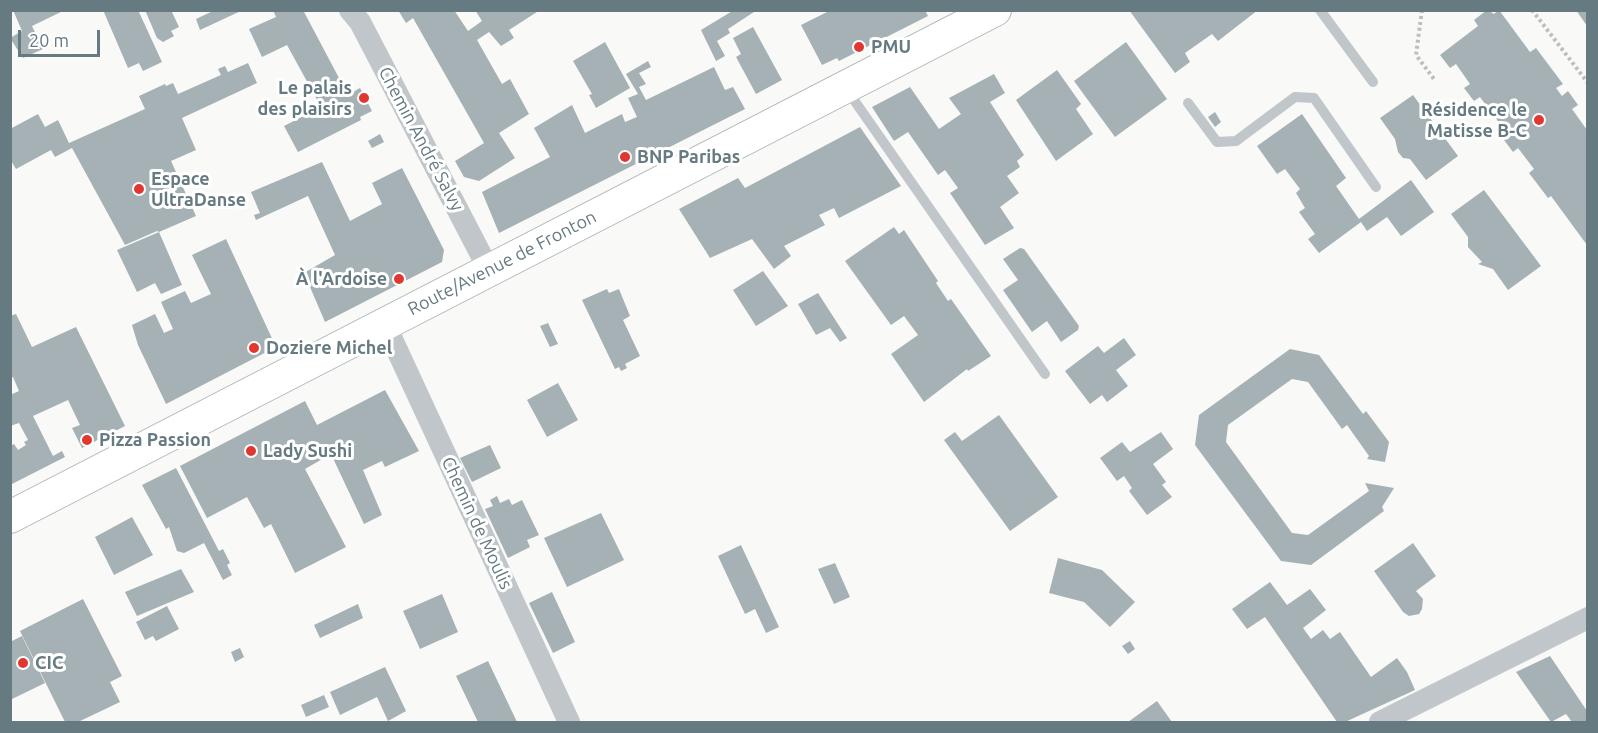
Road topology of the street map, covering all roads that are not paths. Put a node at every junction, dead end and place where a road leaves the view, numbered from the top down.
1 (350, 10) edge
2 (994, 10) edge
3 (1320, 10) edge
4 (1373, 82) dead end
5 (845, 87) junction
6 (1188, 104) dead end
7 (1376, 188) dead end
8 (489, 270) junction
9 (385, 324) junction
10 (1045, 374) dead end
11 (10, 517) edge
12 (1587, 618) edge
13 (569, 723) edge
14 (1380, 723) edge

1 - 8 street, Chemin André Salvy
2 - 5 main road, Route/Avenue de Fronton
3 - 4 lane
5 - 8 main road, Route/Avenue de Fronton
5 - 10 lane
6 - 7 lane
8 - 9 main road, Route/Avenue de Fronton
9 - 11 main road, Route/Avenue de Fronton
9 - 13 street, Chemin de Moulis
12 - 14 street

